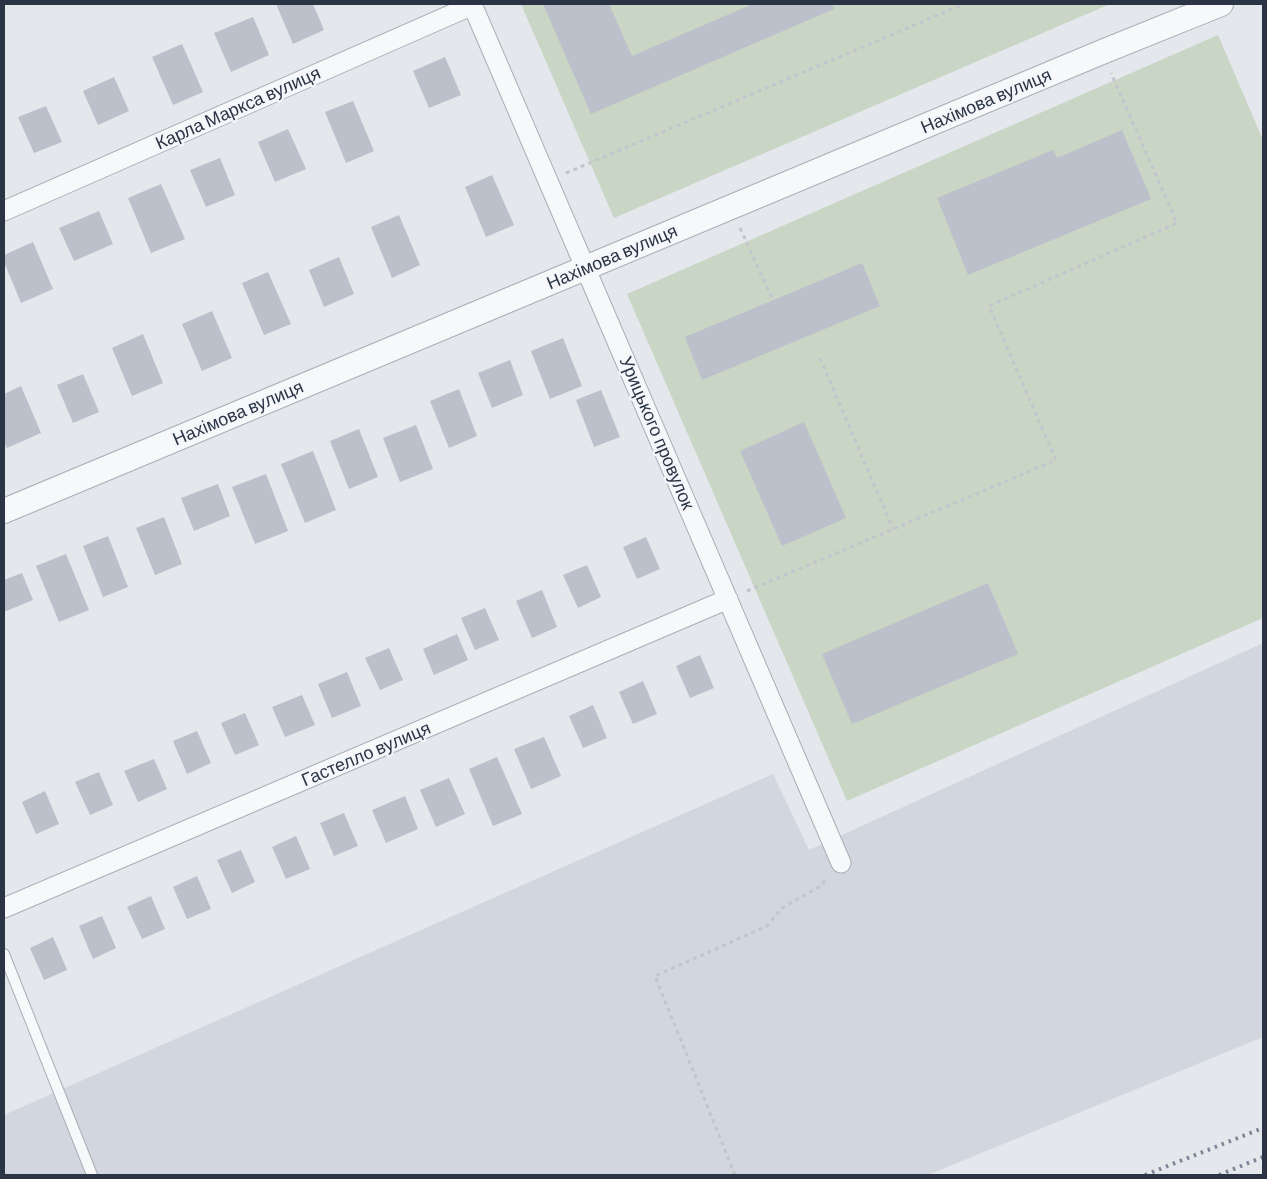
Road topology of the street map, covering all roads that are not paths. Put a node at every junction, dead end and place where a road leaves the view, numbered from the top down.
1 (473, 4) edge
2 (1221, 4) edge
3 (4, 211) edge
4 (586, 267) junction
5 (4, 511) edge
6 (728, 599) junction
7 (841, 863) road end
8 (4, 908) edge
9 (4, 954) edge
10 (92, 1175) edge

1 - 3 street, Карла Маркса вулиця
1 - 4 street, Урицького провулок
2 - 4 street, Нахімова вулиця
4 - 5 street, Нахімова вулиця
4 - 6 street, Урицького провулок
6 - 7 street, Урицького провулок
6 - 8 street, Гастелло вулиця
9 - 10 lane

